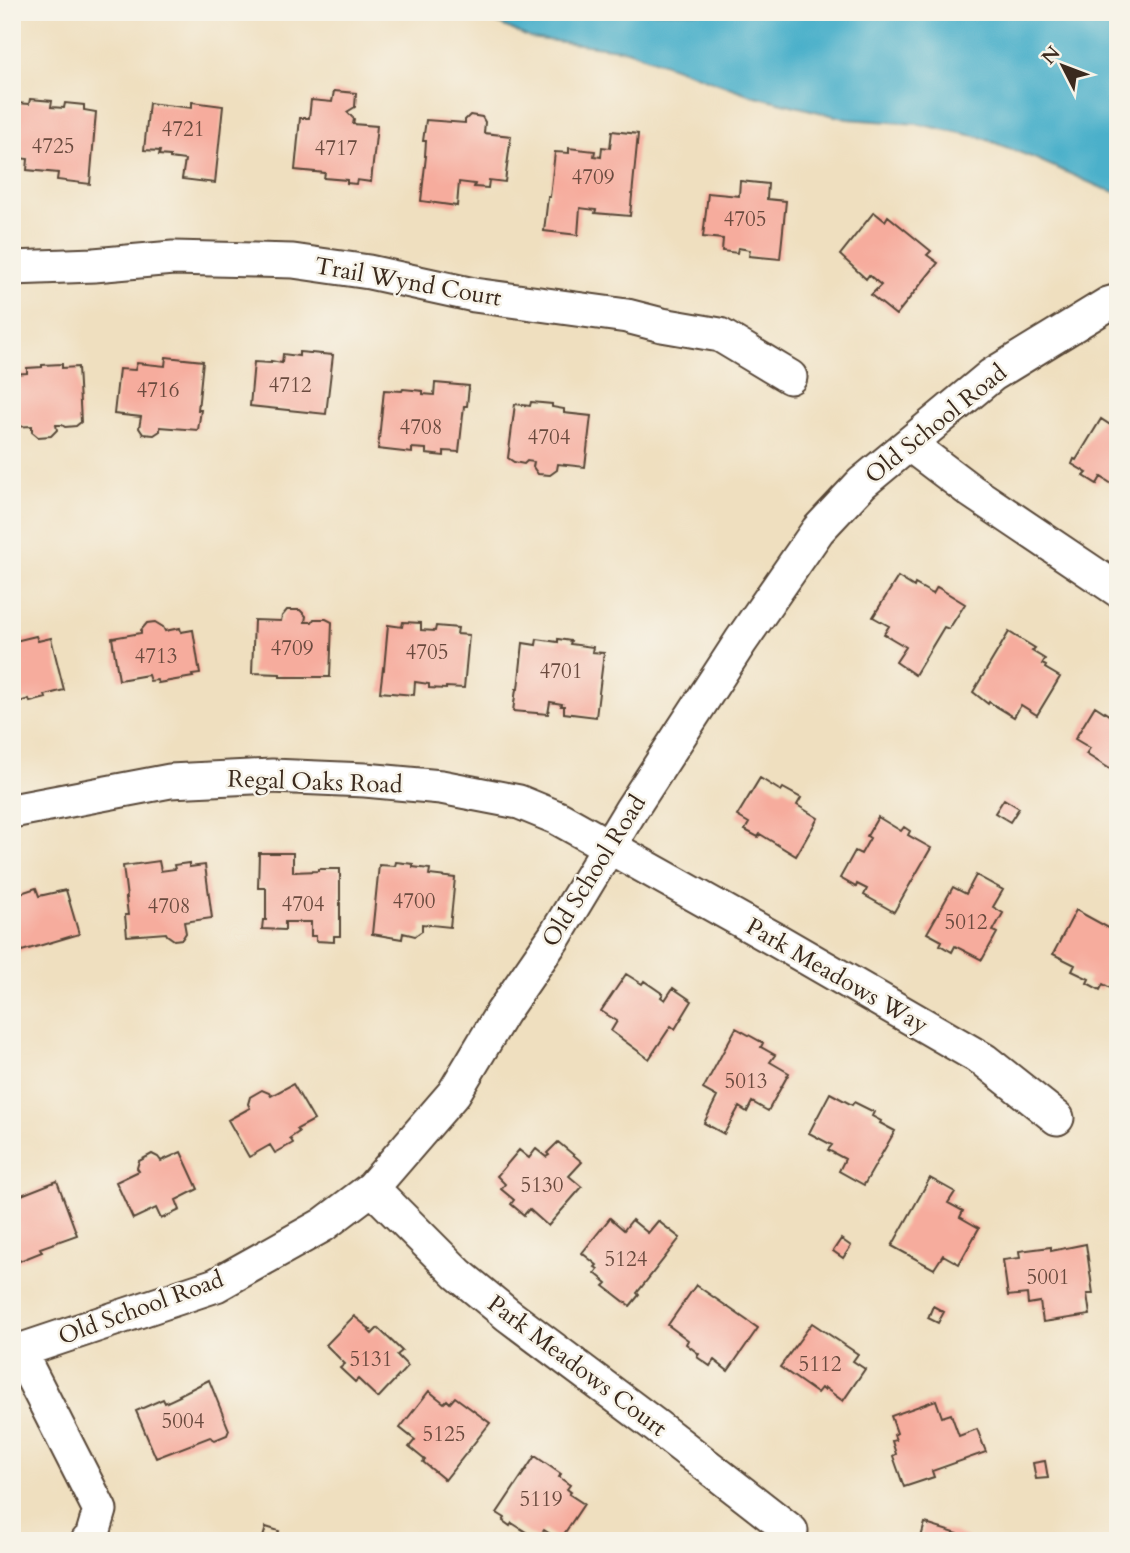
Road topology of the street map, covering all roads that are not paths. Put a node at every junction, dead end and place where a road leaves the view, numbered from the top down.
1 (12, 268) edge
2 (1118, 301) edge
3 (790, 377) dead end
4 (909, 444) junction
5 (1118, 590) edge
6 (12, 811) edge
7 (608, 846) junction
8 (1057, 1118) dead end
9 (372, 1188) junction
10 (16, 1353) edge
11 (792, 1531) dead end
12 (88, 1541) edge

1 - 3 street, Trail Wynd Court
2 - 4 street, Old School Road
4 - 5 street
4 - 7 street, Old School Road
6 - 7 street, Regal Oaks Road
7 - 8 street, Park Meadows Way
7 - 9 street, Old School Road
9 - 10 street, Old School Road
9 - 11 street, Park Meadows Court
10 - 12 street

